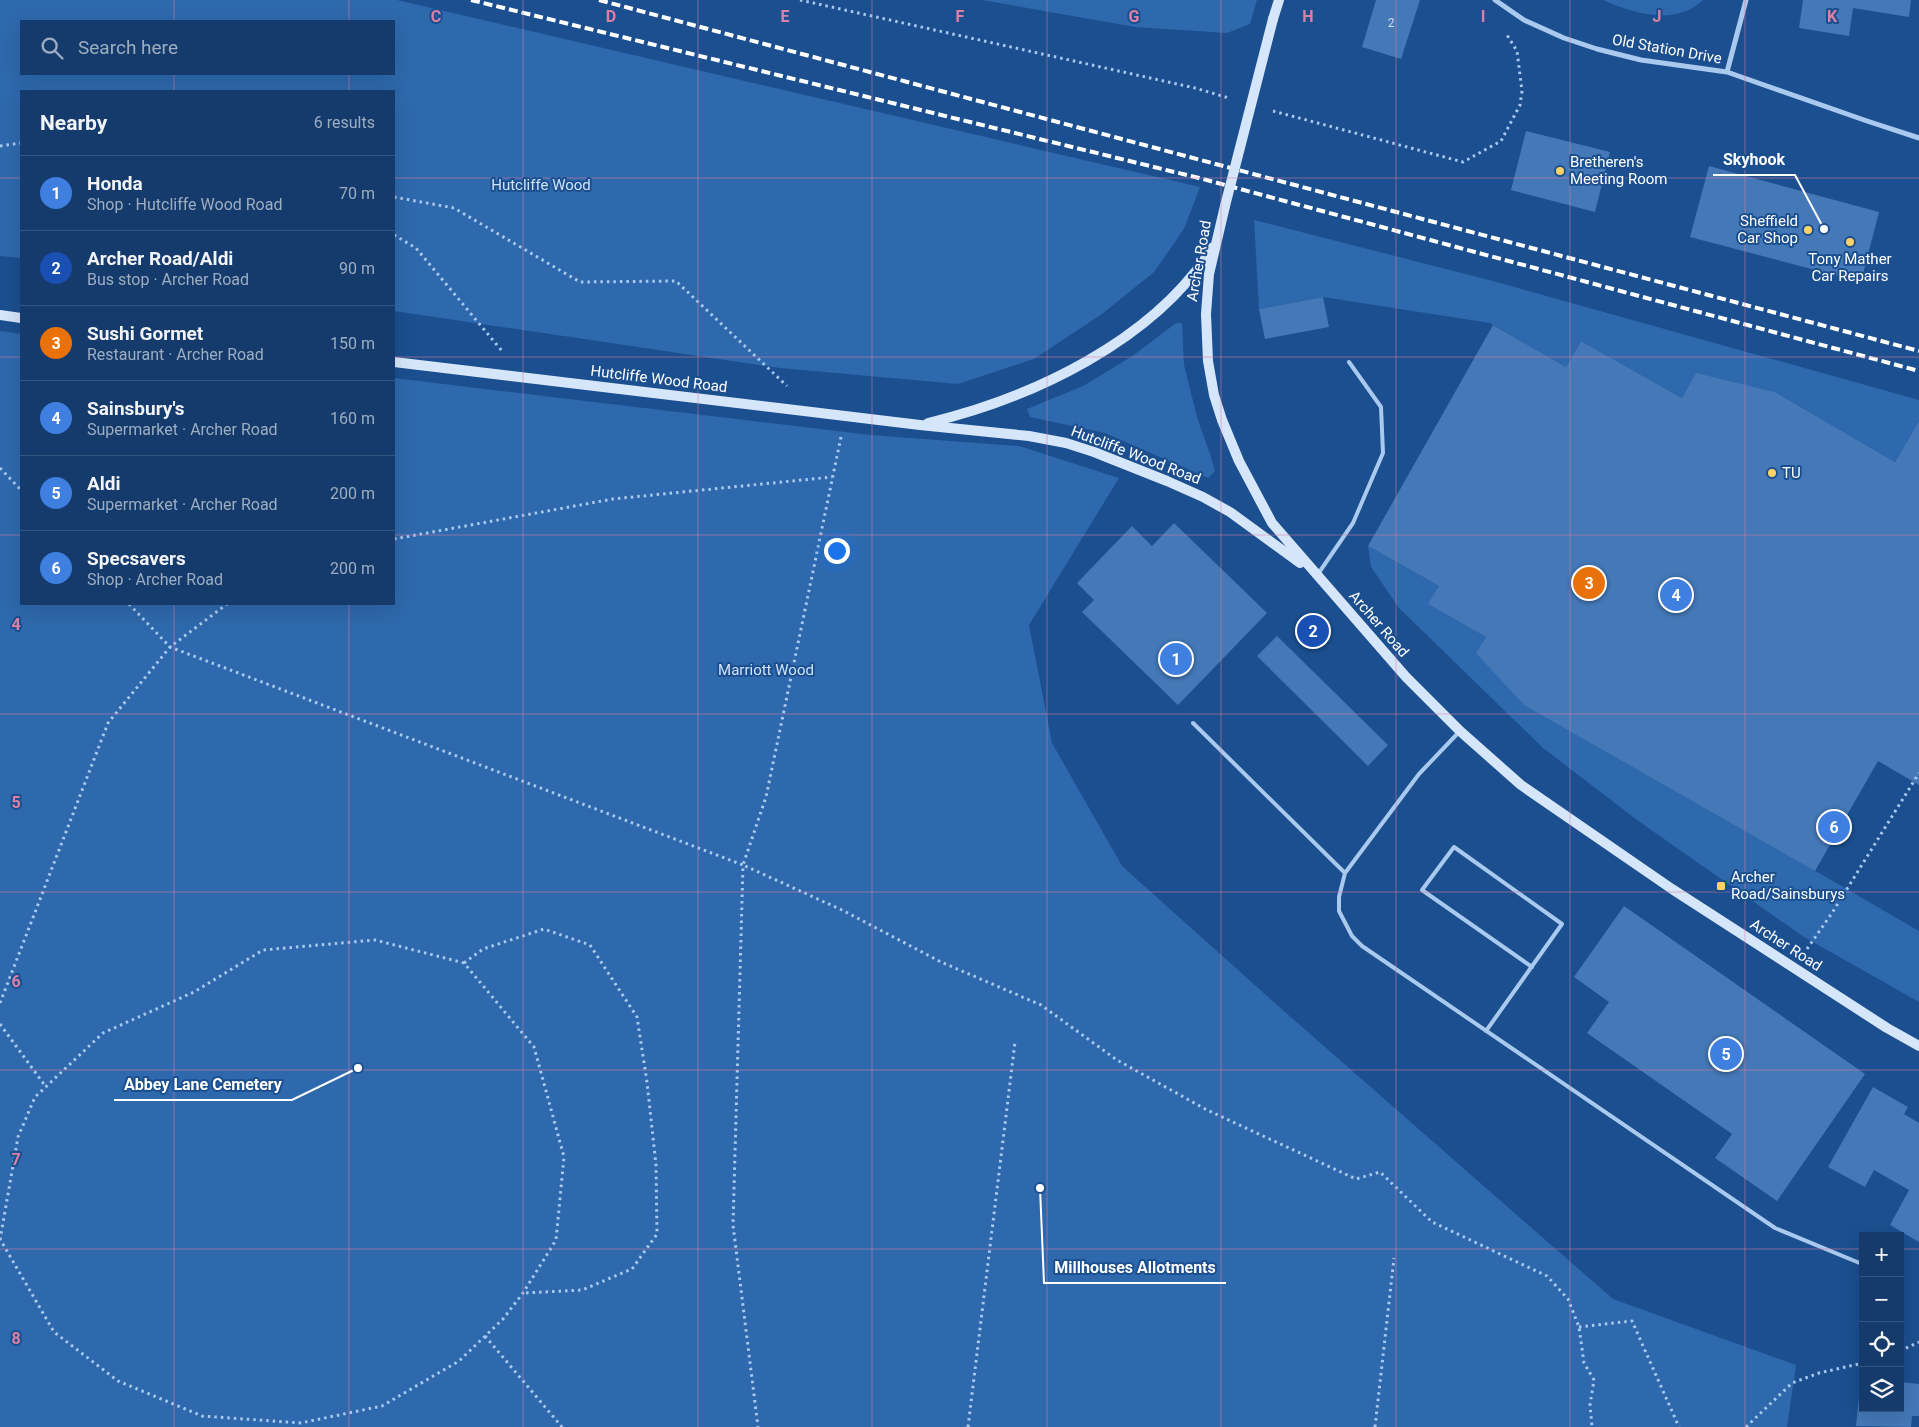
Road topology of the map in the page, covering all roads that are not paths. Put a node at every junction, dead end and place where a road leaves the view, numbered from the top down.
1 (1279, 0) edge
2 (1495, 0) edge
3 (1746, 0) edge
4 (1727, 72) junction
5 (1919, 138) edge
6 (1216, 242) junction
7 (0, 315) edge
8 (20, 318) edge
9 (395, 362) edge
10 (1349, 362) dead end
11 (920, 425) junction
12 (1317, 576) junction
13 (1193, 723) dead end
14 (1460, 731) junction
15 (1345, 873) junction
16 (1532, 967) junction
17 (1486, 1031) junction
18 (1919, 1046) edge
19 (1859, 1263) edge

1 - 6 street, Archer Road, bridge
2 - 4 street, Old Station Drive
3 - 4 street, Old Station Drive
4 - 5 street, Old Station Drive
6 - 11 street, Hutcliffe Wood Road
6 - 12 street, Archer Road
7 - 8 street
9 - 11 street, Hutcliffe Wood Road
10 - 12 lane
11 - 12 street, Hutcliffe Wood Road
12 - 14 street, Archer Road
13 - 15 lane
14 - 15 lane
14 - 18 street, Archer Road
15 - 17 lane
16 - 16 lane
16 - 17 lane
17 - 19 lane

